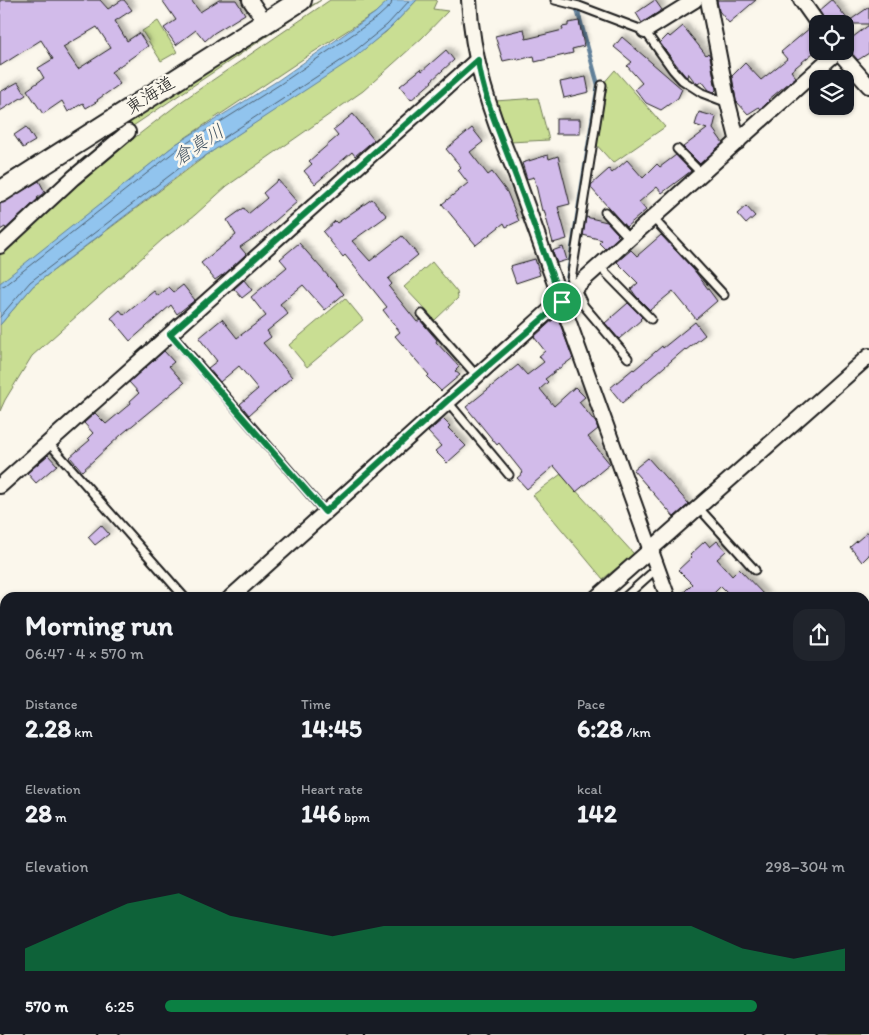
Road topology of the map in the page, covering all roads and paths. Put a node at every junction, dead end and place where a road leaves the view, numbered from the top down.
1 (250, 0) edge
2 (300, 0) edge
3 (469, 0) edge
4 (555, 0) edge
5 (695, 0) edge
6 (708, 0) edge
7 (801, 0) edge
8 (578, 3) edge
9 (812, 15) edge
10 (264, 22) junction
11 (645, 31) junction
12 (478, 60) junction
13 (828, 60) edge
14 (846, 60) edge
15 (602, 85) dead end
16 (869, 86) edge
17 (728, 103) junction
18 (128, 132) dead end
19 (738, 142) junction
20 (677, 149) dead end
21 (702, 174) junction
22 (0, 192) edge
23 (605, 212) dead end
24 (653, 218) junction
25 (630, 239) junction
26 (0, 246) edge
27 (600, 267) junction
28 (569, 295) junction
29 (724, 295) dead end
30 (422, 314) dead end
31 (651, 320) dead end
32 (170, 334) junction
33 (869, 356) edge
34 (628, 358) dead end
35 (477, 376) junction
36 (447, 401) junction
37 (48, 442) junction
38 (509, 476) dead end
39 (0, 486) edge
40 (698, 507) junction
41 (325, 512) junction
42 (651, 549) junction
43 (755, 570) dead end
44 (660, 574) junction
45 (180, 592) edge
46 (237, 592) edge
47 (603, 592) edge
48 (631, 592) edge
49 (666, 592) edge

1 - 10 street
2 - 10 main road, 東海道
3 - 12 street
4 - 8 lane
5 - 11 street
6 - 17 street
7 - 9 street
8 - 11 lane
10 - 22 main road, 東海道
11 - 17 lane
12 - 28 street
12 - 32 street
13 - 19 street
14 - 16 street
15 - 28 lane
17 - 19 street
18 - 26 street
19 - 21 street
20 - 21 lane
21 - 24 street
23 - 25 lane
24 - 25 street
24 - 29 lane
25 - 27 street
27 - 28 street
27 - 31 lane
28 - 34 lane
28 - 35 street
28 - 42 street
30 - 35 lane
32 - 37 street
32 - 41 lane
33 - 40 street
35 - 36 street
36 - 38 lane
36 - 41 street
37 - 39 street
37 - 45 lane
40 - 42 street
40 - 43 lane
41 - 46 street
42 - 44 street
42 - 47 street
44 - 48 lane
44 - 49 street

